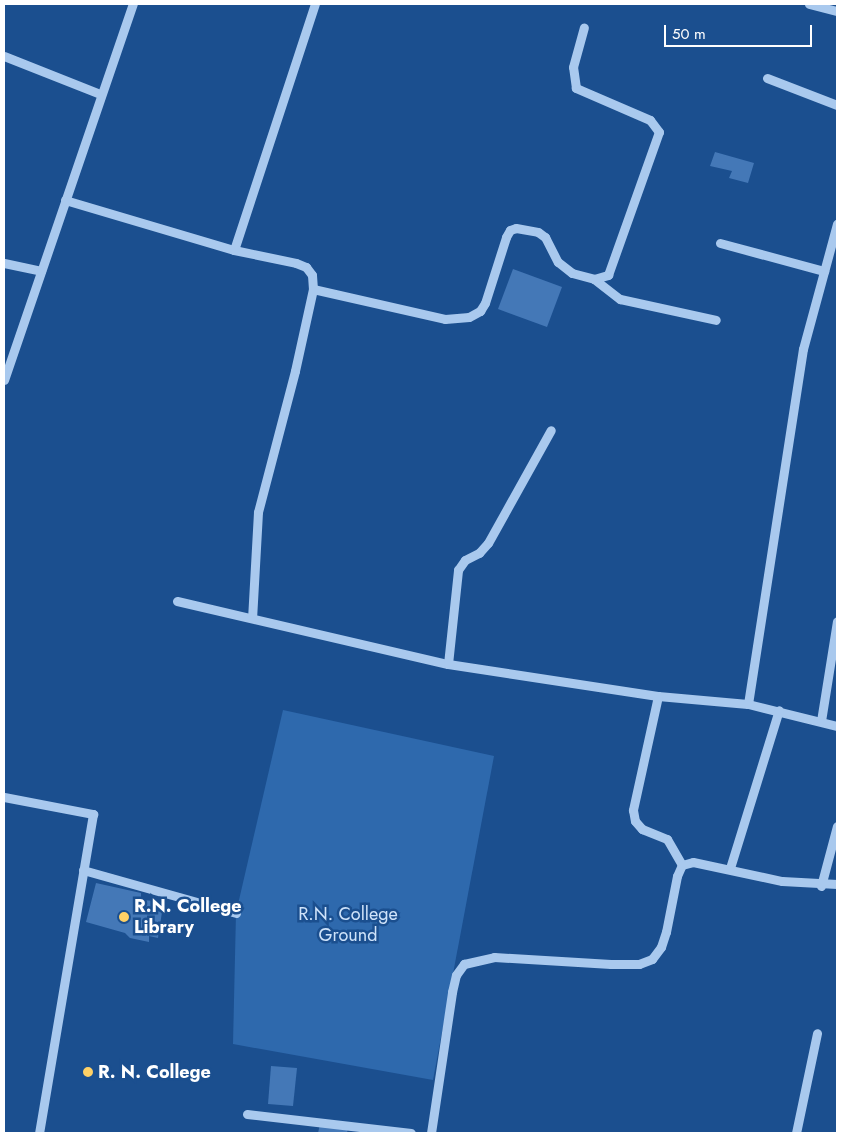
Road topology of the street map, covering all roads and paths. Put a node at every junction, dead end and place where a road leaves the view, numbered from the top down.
1 (133, 4) edge
2 (315, 4) edge
3 (809, 4) edge
4 (828, 6) edge
5 (837, 11) edge
6 (584, 27) dead end
7 (4, 56) edge
8 (766, 78) dead end
9 (100, 94) junction
10 (837, 105) edge
11 (65, 200) junction
12 (837, 224) edge
13 (720, 243) dead end
14 (234, 250) junction
15 (4, 263) edge
16 (41, 271) junction
17 (824, 271) junction
18 (594, 279) junction
19 (314, 289) junction
20 (716, 320) dead end
21 (4, 380) edge
22 (550, 430) dead end
23 (177, 601) dead end
24 (252, 618) junction
25 (837, 622) edge
26 (448, 664) junction
27 (658, 696) junction
28 (748, 704) junction
29 (779, 710) junction
30 (821, 721) junction
31 (837, 726) edge
32 (4, 797) edge
33 (837, 826) edge
34 (682, 865) junction
35 (730, 868) junction
36 (83, 870) junction
37 (837, 884) edge
38 (821, 886) junction
39 (236, 913) dead end
40 (817, 1033) dead end
41 (247, 1114) dead end
42 (40, 1133) edge
43 (410, 1133) edge
44 (431, 1133) edge
45 (796, 1133) edge

1 - 9 street
2 - 14 street
3 - 4 street
4 - 5 street
6 - 18 street
7 - 9 street
8 - 10 street
9 - 11 street
11 - 14 street
11 - 16 street
12 - 17 street
13 - 17 street
14 - 19 street
15 - 16 street
16 - 21 street
17 - 28 street
18 - 19 street
18 - 20 street
19 - 24 street
22 - 26 street
23 - 24 street
24 - 26 street
25 - 30 street
26 - 27 street
27 - 28 street
27 - 34 street
28 - 29 street
29 - 30 street
29 - 35 street
30 - 31 street
32 - 36 street
33 - 38 street
34 - 35 street
34 - 44 street
35 - 38 street
36 - 39 street
36 - 42 street
37 - 38 street
40 - 45 street
41 - 43 street

